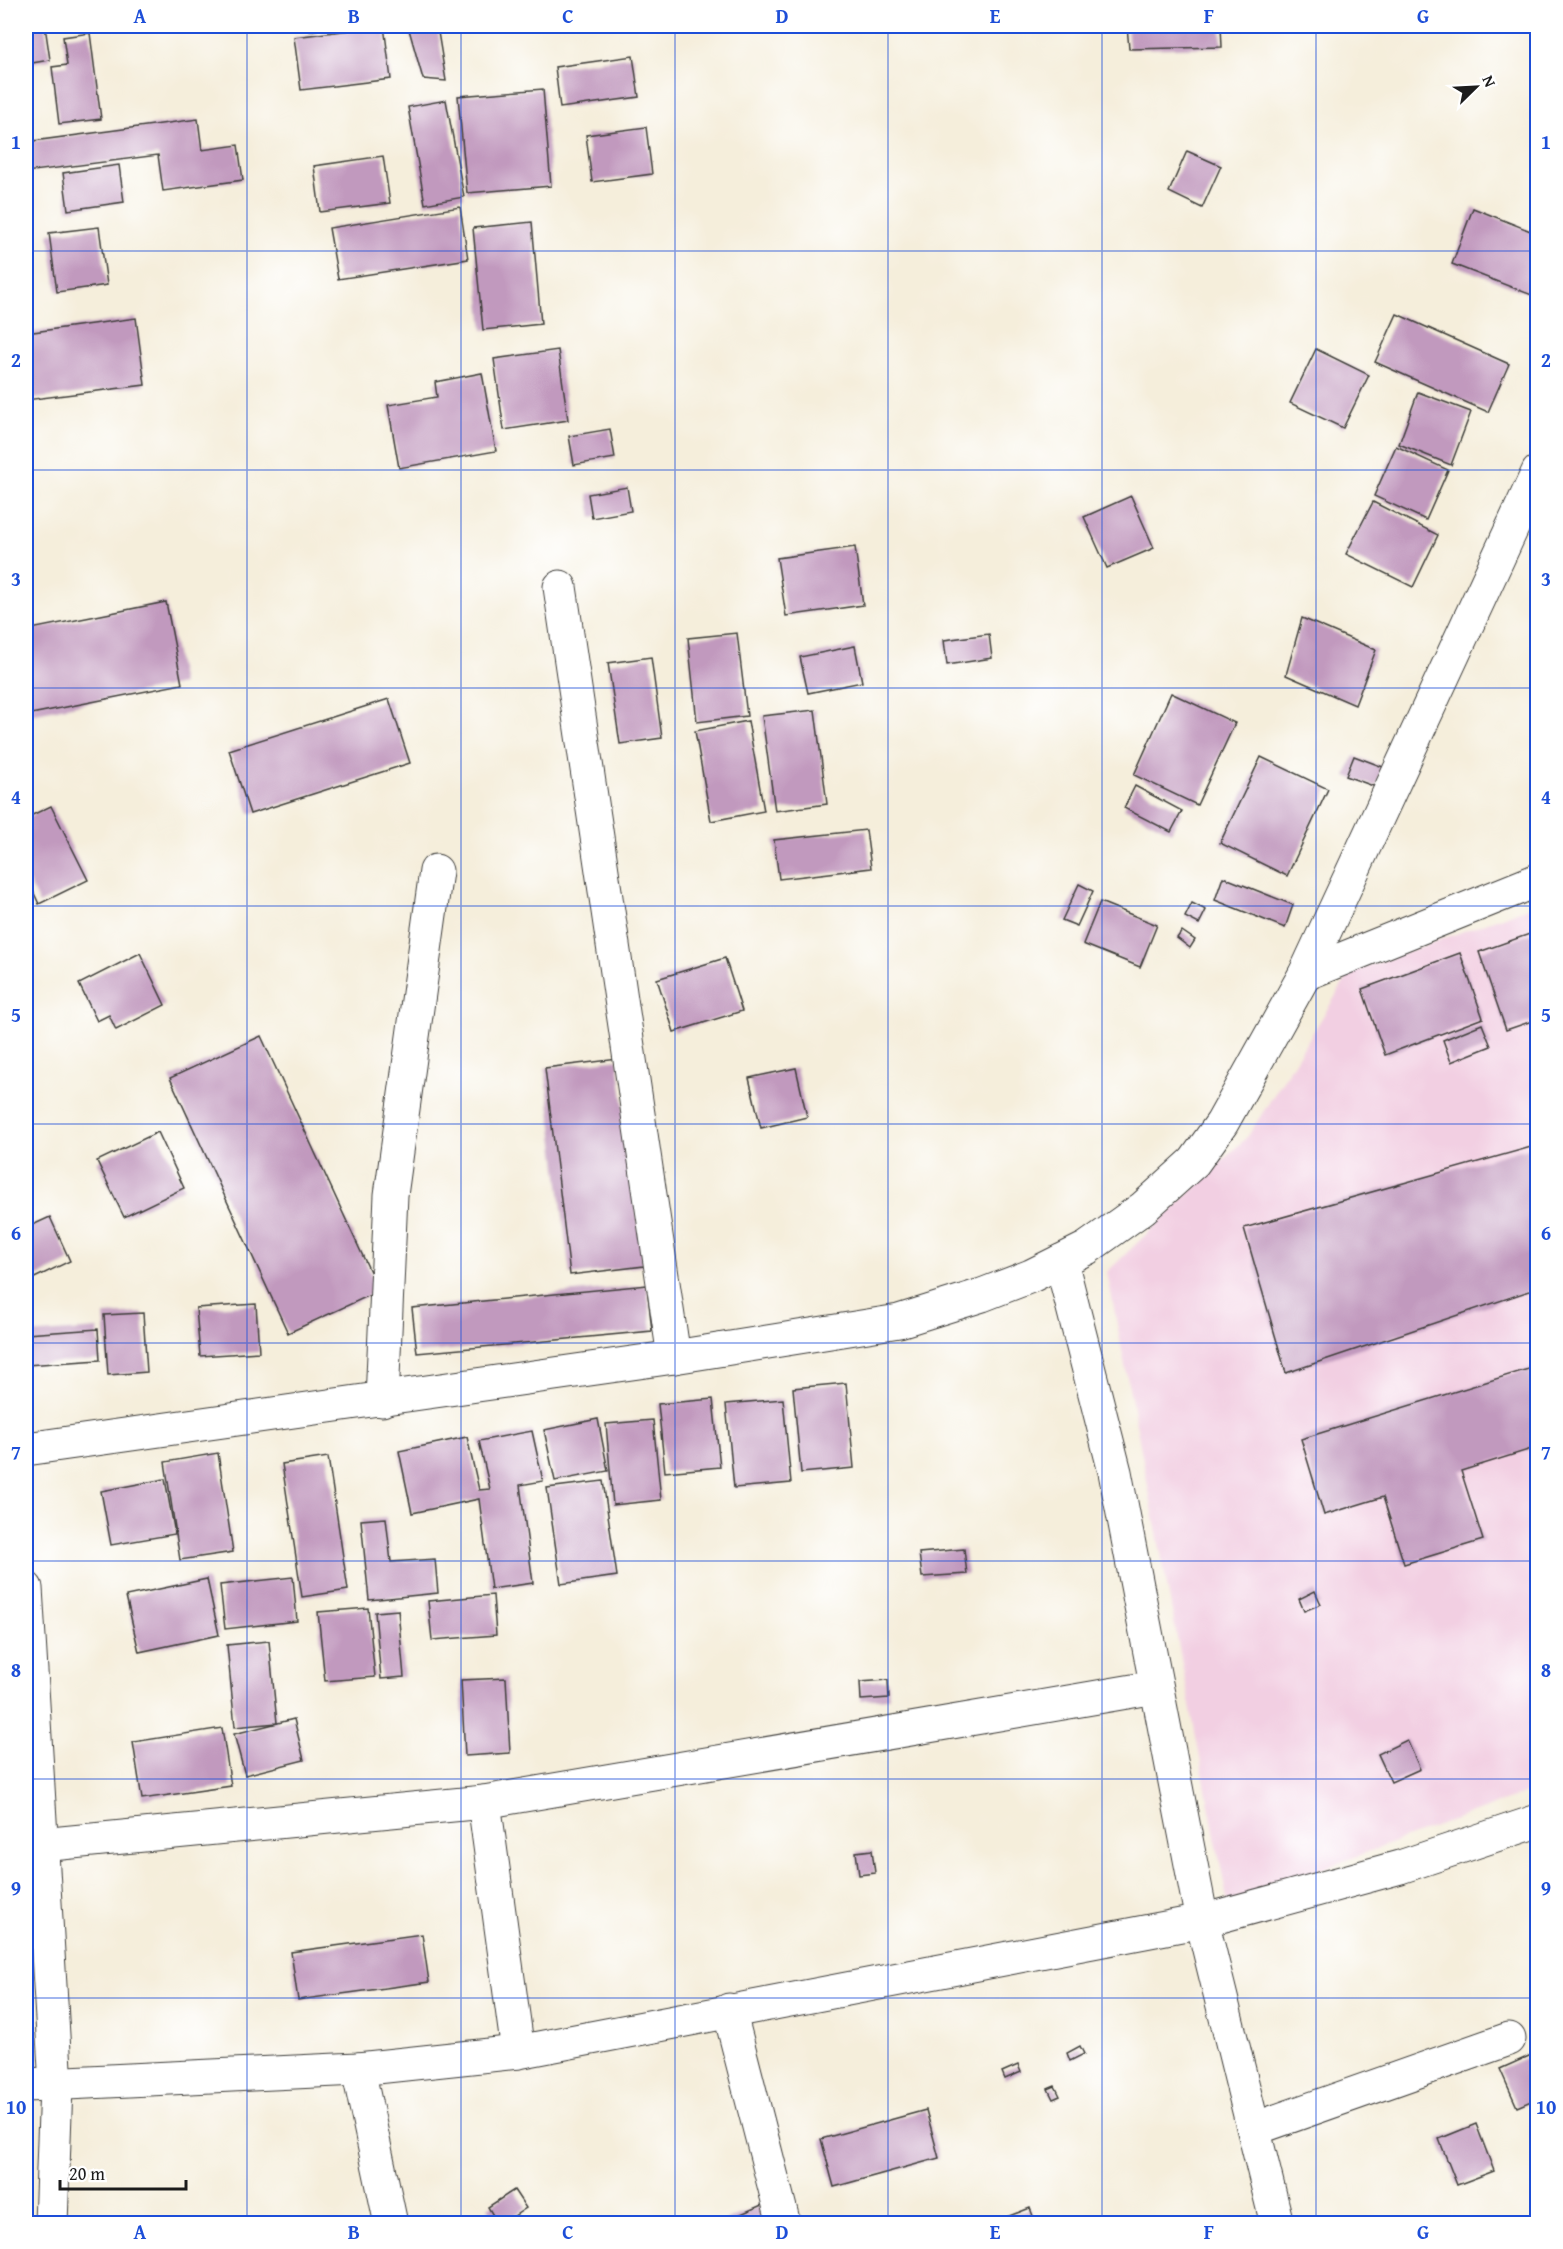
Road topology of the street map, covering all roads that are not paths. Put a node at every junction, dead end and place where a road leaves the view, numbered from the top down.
1 (1538, 472) edge
2 (560, 587) dead end
3 (436, 871) dead end
4 (1538, 880) edge
5 (1305, 974) junction
6 (1061, 1261) junction
7 (674, 1357) junction
8 (382, 1400) junction
9 (26, 1449) edge
10 (26, 1588) edge
11 (1156, 1687) junction
12 (484, 1802) junction
13 (1538, 1821) edge
14 (41, 1845) junction
15 (1202, 1921) junction
16 (729, 2010) junction
17 (1509, 2039) dead end
18 (518, 2052) junction
19 (358, 2069) junction
20 (41, 2085) edge
21 (1254, 2129) junction
22 (51, 2223) edge
23 (391, 2223) edge
24 (784, 2223) edge
25 (1278, 2223) edge

1 - 5 street
2 - 7 street
3 - 8 street
4 - 5 street
5 - 6 street
6 - 7 street
6 - 11 street
7 - 8 street
8 - 9 street
10 - 14 street
11 - 12 street
11 - 15 street
12 - 14 street
12 - 18 street
13 - 15 street
14 - 20 street
15 - 16 street
15 - 21 street
16 - 18 street
16 - 24 street
17 - 21 street
18 - 19 street
19 - 20 street
19 - 23 street
20 - 22 street
21 - 25 street

